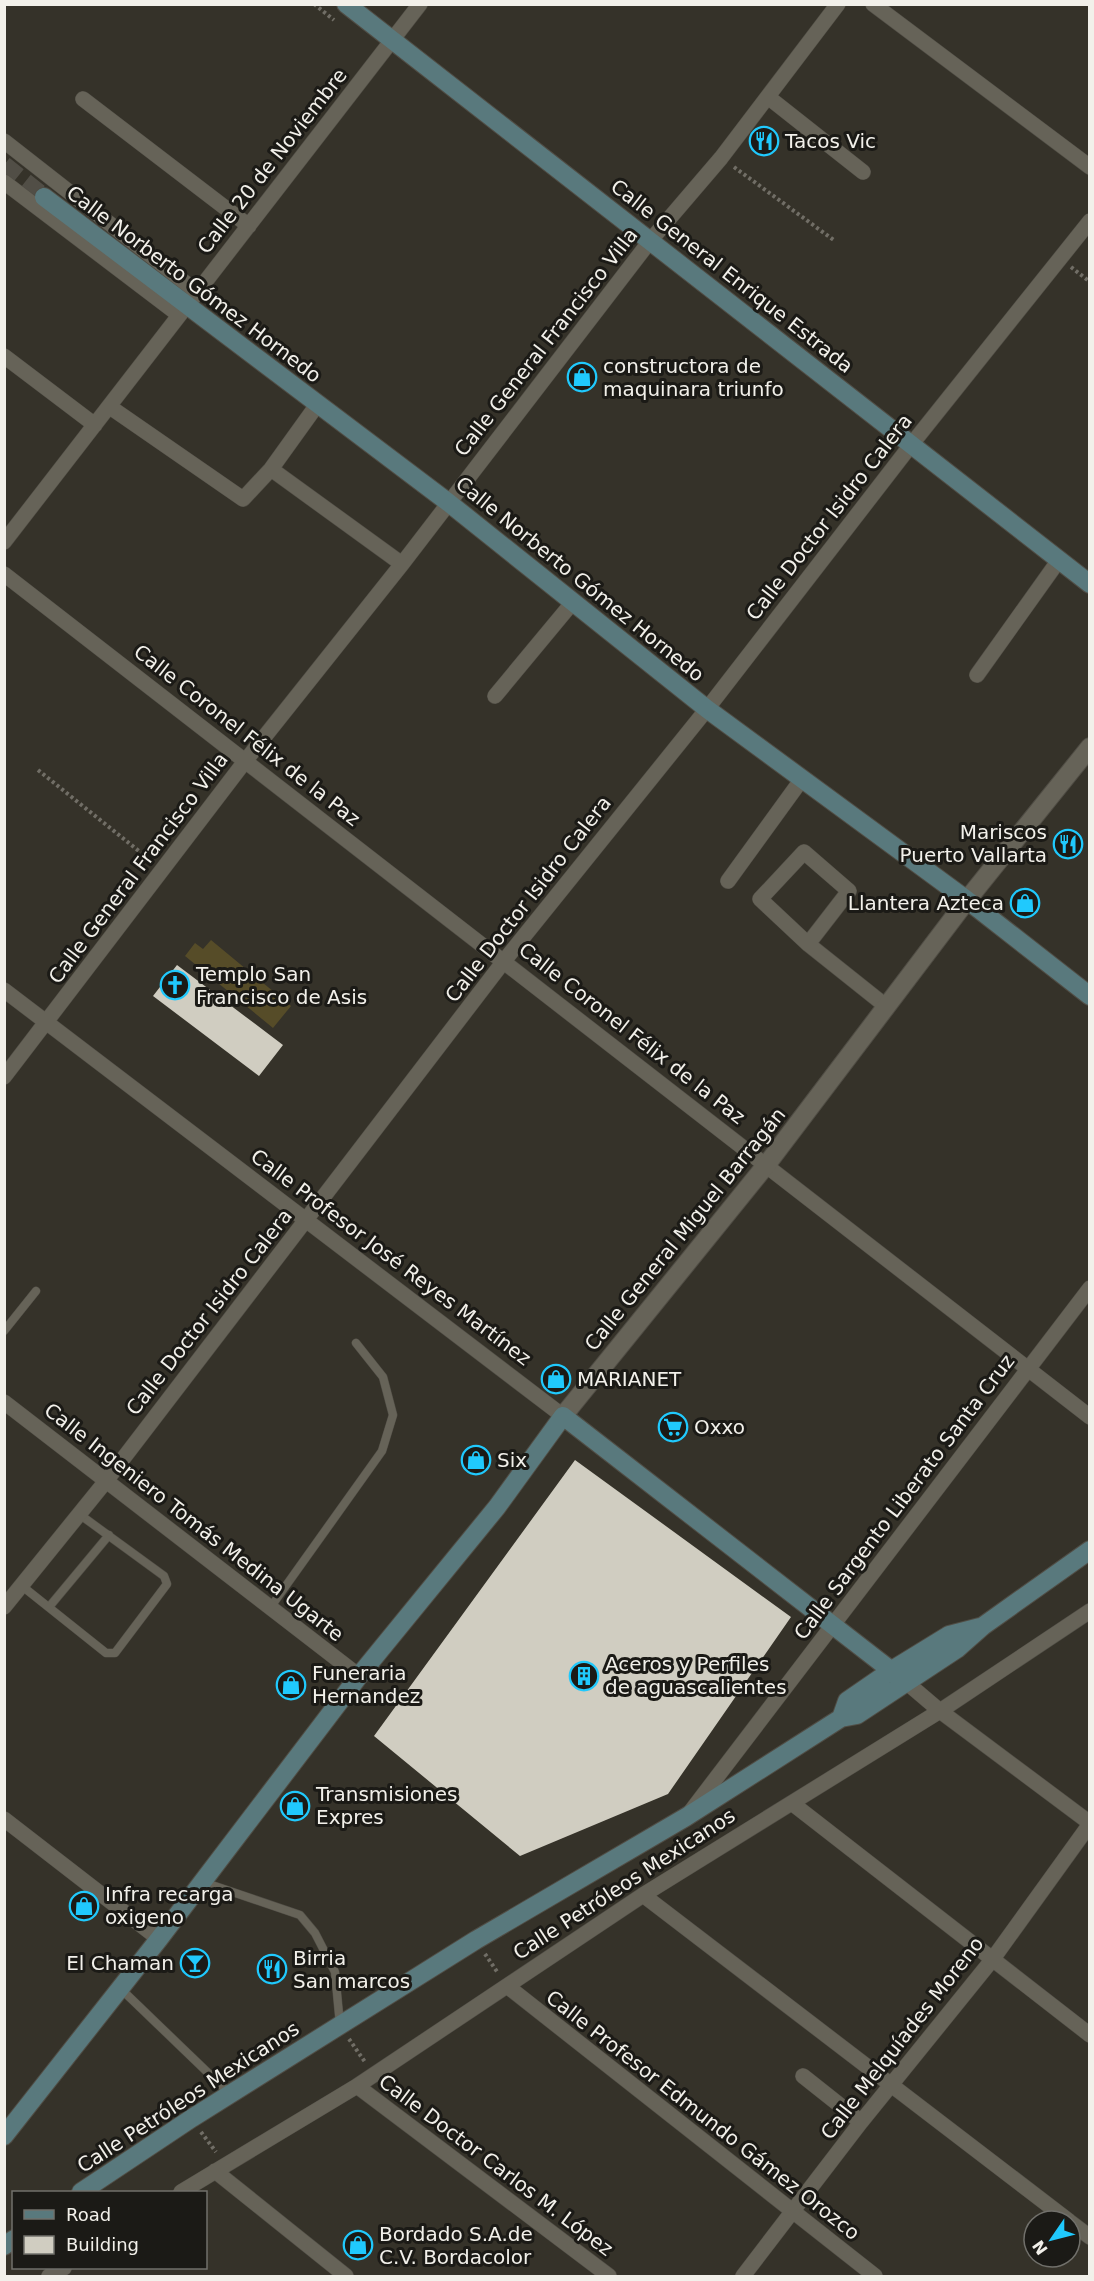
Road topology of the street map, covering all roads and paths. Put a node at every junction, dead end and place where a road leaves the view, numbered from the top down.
1 (346, 4) edge
2 (420, 4) edge
3 (838, 4) edge
4 (873, 4) edge
5 (392, 40) junction
6 (768, 97) junction
7 (83, 99) dead end
8 (4, 141) edge
9 (721, 158) junction
10 (1089, 167) edge
11 (863, 172) dead end
12 (4, 182) edge
13 (44, 197) tunnel mouth
14 (1089, 221) edge
15 (249, 226) junction
16 (650, 241) junction
17 (835, 241) dead end
18 (188, 304) junction
19 (4, 356) edge
20 (317, 405) junction
21 (110, 407) junction
22 (94, 425) junction
23 (911, 445) junction
24 (271, 469) junction
25 (449, 503) junction
26 (4, 542) edge
27 (1059, 560) junction
28 (402, 564) junction
29 (4, 574) edge
30 (1089, 584) edge
31 (573, 602) junction
32 (977, 675) dead end
33 (495, 696) dead end
34 (707, 709) junction
35 (1089, 747) edge
36 (246, 760) junction
37 (38, 770) dead end
38 (802, 779) junction
39 (162, 870) junction
40 (728, 881) dead end
41 (968, 900) junction
42 (808, 944) junction
43 (504, 961) junction
44 (4, 990) edge
45 (1089, 996) edge
46 (887, 1007) junction
47 (47, 1023) junction
48 (4, 1077) edge
49 (767, 1164) junction
50 (305, 1221) junction
51 (1089, 1288) edge
52 (36, 1291) dead end
53 (4, 1331) edge
54 (356, 1343) dead end
55 (1027, 1370) junction
56 (4, 1402) edge
57 (563, 1416) junction
58 (1089, 1417) edge
59 (106, 1481) junction
60 (80, 1514) junction
61 (109, 1536) junction
62 (1089, 1550) edge
63 (22, 1586) junction
64 (4, 1607) edge
65 (49, 1607) junction
66 (270, 1608) junction
67 (1087, 1615) edge
68 (833, 1625) junction
69 (359, 1676) junction
70 (899, 1676) junction
71 (940, 1711) junction
72 (793, 1804) junction
73 (687, 1817) junction
74 (4, 1819) edge
75 (1089, 1824) edge
76 (203, 1882) junction
77 (643, 1895) junction
78 (159, 1939) junction
79 (476, 1940) junction
80 (992, 1960) junction
81 (507, 1986) junction
82 (121, 1988) junction
83 (340, 2026) junction
84 (1089, 2035) edge
85 (373, 2076) junction
86 (803, 2076) dead end
87 (890, 2085) junction
88 (357, 2086) junction
89 (230, 2094) junction
90 (192, 2118) junction
91 (861, 2122) junction
92 (4, 2136) edge
93 (220, 2168) junction
94 (84, 2191) edge
95 (184, 2191) edge
96 (1052, 2209) edge
97 (792, 2213) junction
98 (346, 2277) edge
99 (609, 2277) edge
100 (743, 2277) edge
101 (874, 2277) edge

1 - 5 main road, Calle General Enrique Estrada
2 - 5 street, Calle 20 de Noviembre
3 - 6 street, Calle General Francisco Villa
4 - 10 street
5 - 15 street, Calle 20 de Noviembre
5 - 16 main road, Calle General Enrique Estrada
6 - 9 street, Calle General Francisco Villa
6 - 11 street
7 - 15 street
8 - 18 street, Calle Norberto Gómez Hornedo
9 - 16 street, Calle General Francisco Villa
9 - 17 path
12 - 18 street, Calle Norberto Gómez Hornedo
13 - 18 main road, Calle Norberto Gómez Hornedo
14 - 23 street, Calle Doctor Isidro Calera
15 - 18 street, Calle 20 de Noviembre
16 - 23 main road, Calle General Enrique Estrada
16 - 25 street, Calle General Francisco Villa
18 - 20 main road, Calle Norberto Gómez Hornedo
18 - 21 street, Calle 20 de Noviembre
19 - 22 street
20 - 24 street
20 - 25 main road, Calle Norberto Gómez Hornedo
21 - 22 street, Calle 20 de Noviembre
21 - 24 street
22 - 26 street, Calle 20 de Noviembre
23 - 27 main road, Calle General Enrique Estrada
23 - 34 street, Calle Doctor Isidro Calera
24 - 28 street
25 - 28 street, Calle General Francisco Villa
25 - 31 main road, Calle Norberto Gómez Hornedo
27 - 30 main road, Calle General Enrique Estrada
27 - 32 street
28 - 36 street, Calle General Francisco Villa
29 - 36 street, Calle Coronel Félix de la Paz
31 - 33 street
31 - 34 main road, Calle Norberto Gómez Hornedo
34 - 38 main road, Calle Norberto Gómez Hornedo
34 - 43 street, Calle Doctor Isidro Calera
35 - 41 street, Calle General Miguel Barragán
36 - 39 street, Calle General Francisco Villa
36 - 43 street, Calle Coronel Félix de la Paz
37 - 39 path
38 - 40 street
38 - 41 main road, Calle Norberto Gómez Hornedo
39 - 47 street, Calle General Francisco Villa
41 - 45 main road, Calle Norberto Gómez Hornedo
41 - 46 street, Calle General Miguel Barragán
42 - 42 street
42 - 46 street
43 - 49 street, Calle Coronel Félix de la Paz
43 - 50 street, Calle Doctor Isidro Calera
44 - 47 street, Calle Profesor José Reyes Martínez
46 - 49 street, Calle General Miguel Barragán
47 - 48 street, Calle General Francisco Villa
47 - 50 street, Calle Profesor José Reyes Martínez
49 - 55 street, Calle Coronel Félix de la Paz
49 - 57 street, Calle General Miguel Barragán
50 - 57 street, Calle Profesor José Reyes Martínez
50 - 59 street, Calle Doctor Isidro Calera
51 - 55 street, Calle Sargento Liberato Santa Cruz
52 - 53 lane
54 - 66 lane
55 - 58 street, Calle Coronel Félix de la Paz
55 - 68 street, Calle Sargento Liberato Santa Cruz
56 - 59 street, Calle Ingeniero Tomás Medina Ugarte
57 - 68 main road, Calle Profesor José Reyes Martínez
57 - 69 main road, Calle General Miguel Barragán
59 - 60 street, Calle Doctor Isidro Calera
59 - 66 street, Calle Ingeniero Tomás Medina Ugarte
60 - 61 lane
60 - 63 street, Calle Doctor Isidro Calera
61 - 65 lane
61 - 65 lane
62 - 70 main road, Calle Petróleos Mexicanos
63 - 64 street, Calle Doctor Isidro Calera
63 - 65 lane
66 - 69 street, Calle Ingeniero Tomás Medina Ugarte
67 - 71 street, Calle Petróleos Mexicanos
68 - 70 main road, Calle Profesor José Reyes Martínez
68 - 73 street, Calle Sargento Liberato Santa Cruz
69 - 76 main road, Calle General Miguel Barragán
70 - 71 street, Calle Profesor José Reyes Martínez
70 - 73 main road, Calle Petróleos Mexicanos
71 - 72 street, Calle Petróleos Mexicanos
71 - 75 street, Calle Profesor José Reyes Martínez
72 - 77 street, Calle Petróleos Mexicanos
72 - 80 street
73 - 79 main road, Calle Petróleos Mexicanos
74 - 78 street
75 - 80 street, Calle Melquíades Moreno
76 - 78 main road, Calle General Miguel Barragán
76 - 83 lane
77 - 81 street, Calle Petróleos Mexicanos
77 - 87 street
78 - 82 main road, Calle General Miguel Barragán
79 - 81 path
79 - 83 main road, Calle Petróleos Mexicanos
80 - 84 street
80 - 87 street, Calle Melquíades Moreno
81 - 85 street, Calle Petróleos Mexicanos
81 - 97 street, Calle Profesor Edmundo Gámez Orozco
82 - 89 lane
82 - 92 main road, Calle General Miguel Barragán
83 - 85 path
83 - 89 main road, Calle Petróleos Mexicanos
85 - 88 street, Calle Petróleos Mexicanos
86 - 91 street
87 - 91 street, Calle Melquíades Moreno
87 - 96 street
88 - 93 street, Calle Petróleos Mexicanos
88 - 99 street, Calle Doctor Carlos M. López
89 - 90 main road, Calle Petróleos Mexicanos
90 - 93 path
90 - 94 main road, Calle Petróleos Mexicanos
91 - 97 street, Calle Melquíades Moreno
93 - 95 street, Calle Petróleos Mexicanos
93 - 98 street
97 - 100 street, Calle Melquíades Moreno
97 - 101 street, Calle Profesor Edmundo Gámez Orozco

